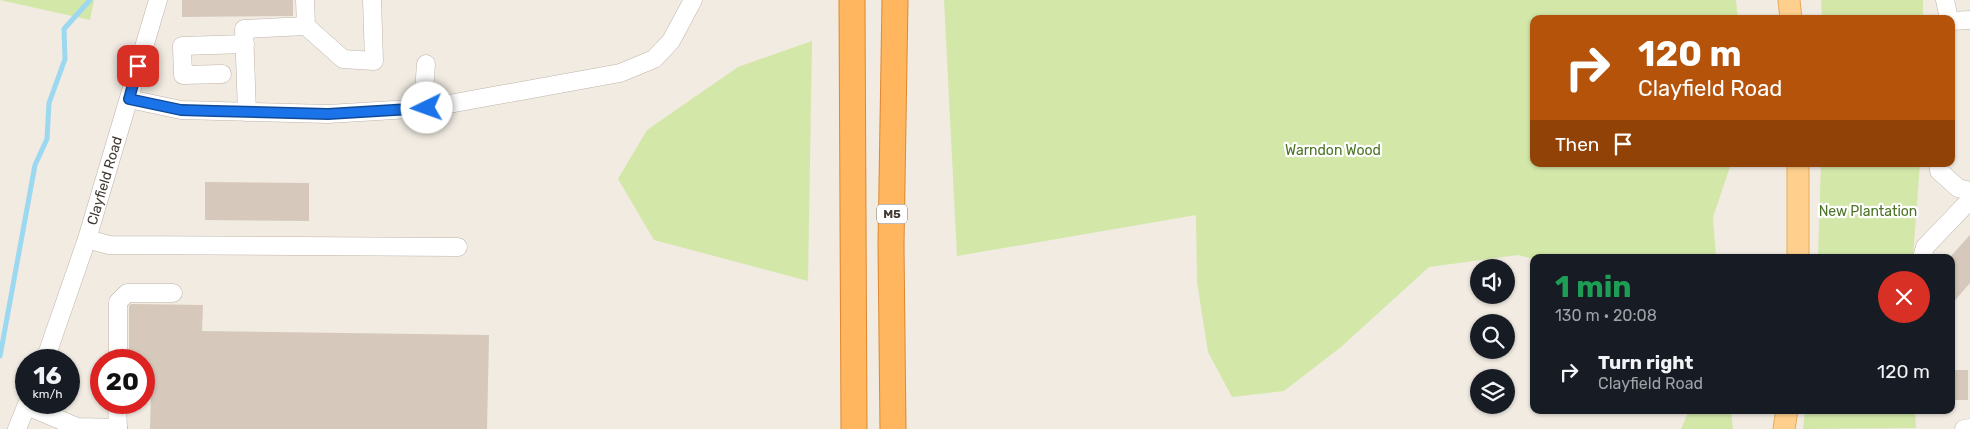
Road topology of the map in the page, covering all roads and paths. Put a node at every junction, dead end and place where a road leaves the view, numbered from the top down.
1 (158, 0) edge
2 (305, 0) edge
3 (372, 0) edge
4 (692, 0) edge
5 (852, 0) edge
6 (895, 0) edge
7 (1789, 0) edge
8 (1945, 0) edge
9 (1791, 15) edge
10 (1949, 15) edge
11 (1955, 20) edge
12 (1970, 20) edge
13 (306, 26) junction
14 (244, 44) junction
15 (426, 64) dead end
16 (222, 74) dead end
17 (129, 99) junction
18 (427, 108) junction
19 (247, 112) junction
20 (1798, 167) edge
21 (1939, 167) edge
22 (1966, 193) edge
23 (87, 239) junction
24 (458, 246) dead end
25 (1798, 254) edge
26 (1923, 254) edge
27 (173, 293) dead end
28 (49, 349) edge
29 (118, 349) edge
30 (24, 414) edge
31 (49, 414) edge
32 (117, 414) edge
33 (1786, 414) edge
34 (118, 428) edge
35 (1970, 428) edge
36 (17, 429) edge
37 (854, 429) edge
38 (893, 429) edge
39 (1784, 429) edge
40 (1964, 429) edge

1 - 17 street, Clayfield Road
2 - 13 street
3 - 13 street
4 - 18 street
5 - 37 highway
6 - 38 highway, M5
7 - 9 main road
8 - 10 street
11 - 12 street
13 - 14 street
14 - 16 street
14 - 19 street
15 - 18 street
17 - 19 street
17 - 23 street, Clayfield Road
18 - 19 street
20 - 25 main road
21 - 22 street
22 - 26 street
23 - 24 street
23 - 28 street, Clayfield Road
27 - 29 street
30 - 36 street
31 - 34 street
32 - 34 street
33 - 39 main road
35 - 40 street

